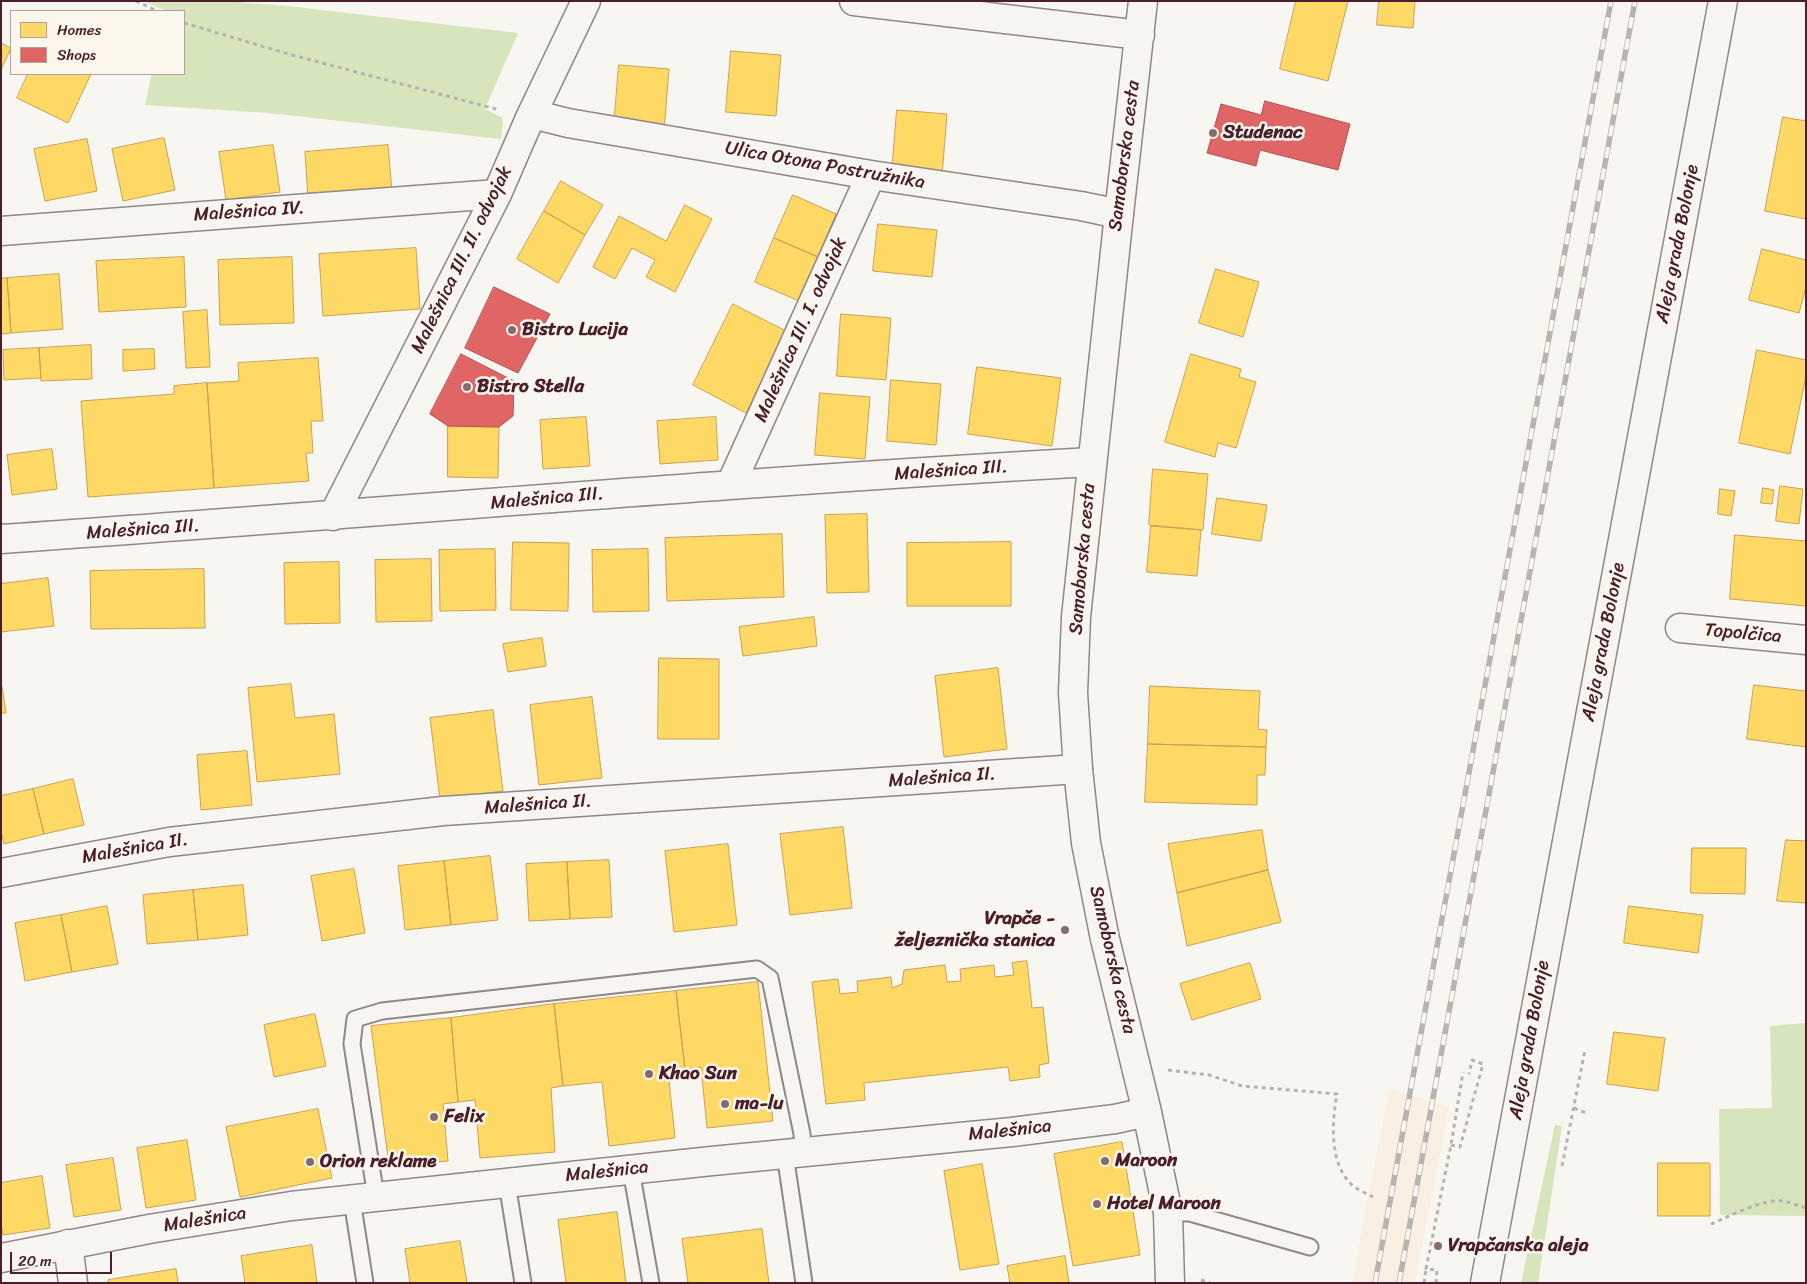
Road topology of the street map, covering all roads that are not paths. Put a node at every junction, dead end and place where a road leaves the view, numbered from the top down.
1 (586, 1) edge
2 (854, 1) edge
3 (1144, 1) edge
4 (1723, 1) edge
5 (1140, 35) junction
6 (531, 116) junction
7 (871, 175) junction
8 (497, 194) junction
9 (1118, 214) junction
10 (1, 231) edge
11 (1092, 462) junction
12 (731, 484) junction
13 (333, 516) junction
14 (1, 540) edge
15 (1680, 628) dead end
16 (1806, 640) edge
17 (1078, 769) junction
18 (1, 873) edge
19 (1147, 1112) junction
20 (794, 1153) junction
21 (631, 1170) junction
22 (507, 1183) junction
23 (364, 1198) junction
24 (1168, 1213) junction
25 (68, 1244) junction
26 (1310, 1247) dead end
27 (1, 1258) edge
28 (74, 1283) edge
29 (365, 1283) edge
30 (523, 1283) edge
31 (651, 1283) edge
32 (804, 1283) edge
33 (1170, 1283) edge
34 (1485, 1283) edge

1 - 6 street, Malešnica III. II. odvojak
2 - 5 street
3 - 5 street, Samoborska cesta
4 - 34 street, Aleja grada Bolonje
5 - 9 street, Samoborska cesta
6 - 7 street, Ulica Otona Postružnika
6 - 8 street, Malešnica III. II. odvojak
7 - 9 street, Ulica Otona Postružnika
7 - 12 street, Malešnica III. I. odvojak
8 - 10 street, Malešnica IV.
8 - 13 street, Malešnica III. II. odvojak
9 - 11 street, Samoborska cesta
11 - 12 street, Malešnica III.
11 - 17 street, Samoborska cesta
12 - 13 street, Malešnica III.
13 - 14 street, Malešnica III.
15 - 16 street, Topolčica
17 - 18 street, Malešnica II.
17 - 19 street, Samoborska cesta
19 - 20 street, Malešnica
19 - 24 street, Samoborska cesta
20 - 21 street, Malešnica
20 - 23 lane
20 - 32 lane
21 - 22 street, Malešnica
21 - 31 lane
22 - 23 street, Malešnica
22 - 30 lane
23 - 25 street, Malešnica
23 - 29 lane
24 - 26 lane
24 - 33 street, Samoborska cesta
25 - 27 street, Malešnica
25 - 28 street

